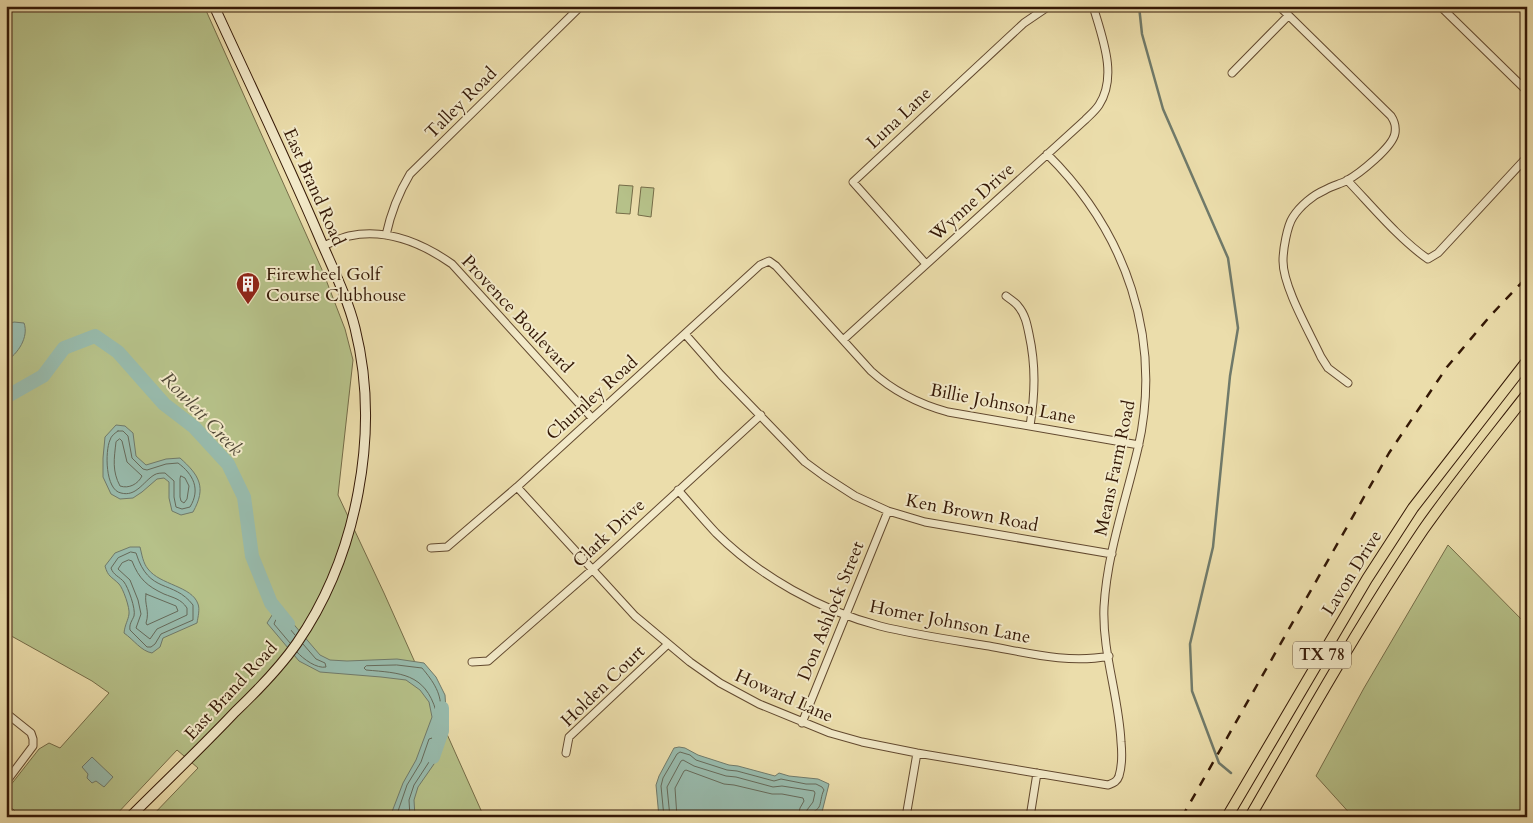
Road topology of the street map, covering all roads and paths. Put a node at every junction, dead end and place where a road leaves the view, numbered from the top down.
1 (214, 6) edge
2 (580, 6) edge
3 (1049, 6) edge
4 (1094, 6) edge
5 (1279, 6) edge
6 (1440, 6) edge
7 (1288, 16) junction
8 (1232, 72) dead end
9 (1527, 91) edge
10 (1047, 154) junction
11 (1527, 157) edge
12 (1347, 180) junction
13 (386, 235) junction
14 (323, 246) junction
15 (769, 262) joint
16 (926, 264) junction
17 (1006, 296) dead end
18 (685, 334) junction
19 (843, 340) junction
20 (1527, 361) edge
21 (1348, 383) dead end
22 (1527, 394) edge
23 (761, 415) junction
24 (592, 418) junction
25 (1030, 426) junction
26 (1139, 445) junction
27 (517, 487) junction
28 (678, 490) junction
29 (888, 511) junction
30 (431, 548) dead end
31 (1112, 554) junction
32 (592, 570) junction
33 (846, 614) junction
34 (668, 644) junction
35 (1109, 656) junction
36 (472, 662) dead end
37 (6, 713) edge
38 (802, 723) junction
39 (566, 753) dead end
40 (917, 753) junction
41 (1037, 773) junction
42 (6, 782) edge
43 (1115, 783) joint
44 (6, 812) edge
45 (12, 817) edge
46 (130, 817) edge
47 (906, 817) edge
48 (1030, 817) edge
49 (1227, 817) edge
50 (1250, 817) edge

1 - 14 main road, East Brand Road
2 - 13 street, Talley Road
3 - 16 street, Luna Lane
4 - 10 street, Wynne Drive
5 - 7 street
6 - 9 street
7 - 8 street
7 - 12 street
10 - 16 street, Wynne Drive
10 - 26 street, Means Farm Road
11 - 12 street
12 - 21 street
13 - 14 street, Provence Boulevard
13 - 24 street, Provence Boulevard
14 - 46 main road, East Brand Road
15 - 18 street, Chumley Road
15 - 19 street, Billie Johnson Lane
16 - 19 street, Wynne Drive
17 - 25 street
18 - 23 street, Ken Brown Road
18 - 24 street, Chumley Road
19 - 25 street, Billie Johnson Lane
20 - 49 main road, Lavon Drive / TX 78
22 - 50 main road, Lavon Drive / TX 78
23 - 28 street, Clark Drive
23 - 29 street, Ken Brown Road
24 - 27 street, Chumley Road
25 - 26 street, Billie Johnson Lane
26 - 31 street, Means Farm Road
27 - 30 street, Chumley Road
27 - 32 street, Howard Lane
28 - 32 street, Clark Drive
28 - 33 street, Homer Johnson Lane
29 - 31 street, Ken Brown Road
29 - 33 street, Don Ashlock Street
31 - 35 street, Means Farm Road
32 - 34 street, Howard Lane
32 - 36 street, Clark Drive
33 - 35 street, Homer Johnson Lane
33 - 38 street, Don Ashlock Street
34 - 38 street, Howard Lane
34 - 39 street, Holden Court
35 - 43 street, Means Farm Road
37 - 42 street
38 - 40 street, Howard Lane
40 - 41 street, Howard Lane
40 - 47 street
41 - 43 street, Howard Lane
41 - 48 street
44 - 45 main road

